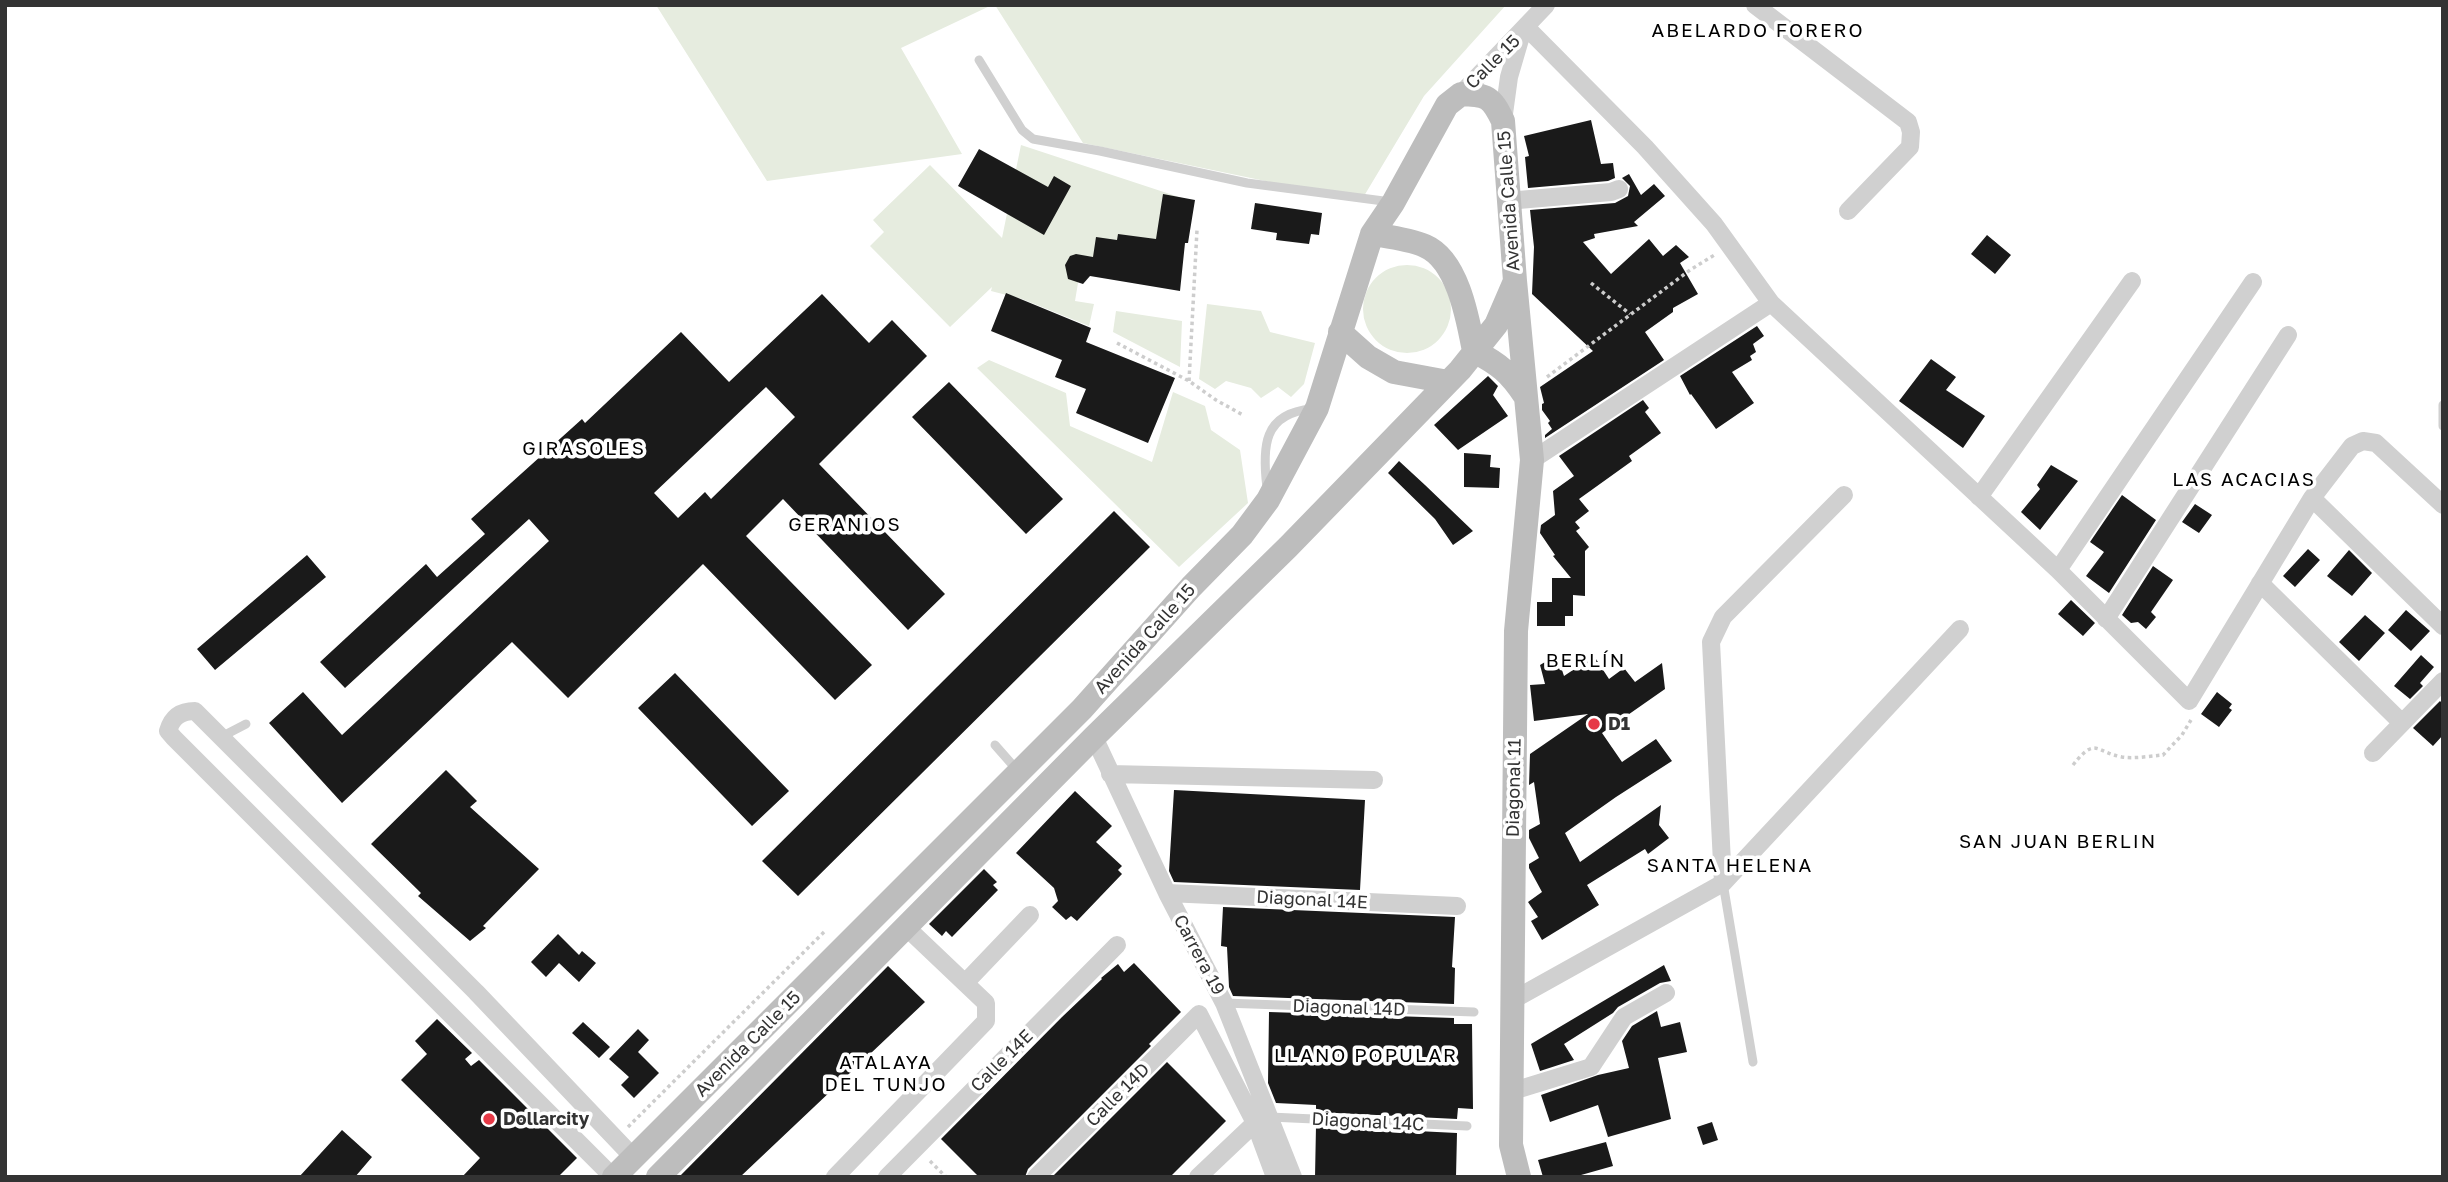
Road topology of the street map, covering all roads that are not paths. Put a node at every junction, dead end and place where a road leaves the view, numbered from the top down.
1 (1546, 5) edge
2 (1755, 5) edge
3 (1524, 29) junction
4 (979, 60) dead end
5 (1461, 94) junction
6 (1503, 121) junction
7 (1619, 189) dead end
8 (1507, 201) junction
9 (1393, 203) junction
10 (1848, 211) dead end
11 (1373, 234) junction
12 (1515, 281) junction
13 (2132, 281) dead end
14 (2253, 282) dead end
15 (1771, 303) junction
16 (1340, 332) junction
17 (2288, 335) dead end
18 (1474, 351) junction
19 (1448, 382) junction
20 (1527, 399) junction
21 (2443, 405) edge
22 (2443, 426) edge
23 (1532, 460) junction
24 (1844, 495) dead end
25 (1979, 497) junction
26 (2312, 498) junction
27 (2443, 505) edge
28 (2058, 570) junction
29 (2260, 583) junction
30 (2106, 619) junction
31 (2443, 626) edge
32 (1960, 629) dead end
33 (2443, 681) edge
34 (2401, 722) junction
35 (246, 724) dead end
36 (221, 737) junction
37 (1094, 737) junction
38 (995, 745) dead end
39 (2373, 753) dead end
40 (1019, 773) junction
41 (1110, 774) junction
42 (1374, 780) dead end
43 (1723, 883) junction
44 (1167, 893) junction
45 (1457, 906) dead end
46 (1030, 915) dead end
47 (905, 927) junction
48 (1117, 945) dead end
49 (965, 984) junction
50 (1666, 993) dead end
51 (1513, 1000) junction
52 (1224, 1003) junction
53 (1474, 1012) dead end
54 (1753, 1062) dead end
55 (1513, 1091) junction
56 (1262, 1120) junction
57 (1466, 1126) dead end
58 (634, 1158) junction
59 (614, 1177) edge
60 (658, 1177) edge
61 (835, 1177) edge
62 (887, 1177) edge
63 (1036, 1177) edge
64 (1198, 1177) edge
65 (1275, 1177) edge
66 (1293, 1177) edge
67 (1519, 1177) edge

1 - 3 street
2 - 10 street
3 - 5 street, Calle 15
3 - 6 street, Calle 15
3 - 15 street
4 - 9 lane
5 - 6 main road, Avenida Calle 15
5 - 9 main road, Avenida Calle 15
6 - 8 main road, Avenida Calle 15
7 - 8 street
8 - 12 main road, Avenida Calle 15
9 - 11 main road, Avenida Calle 15
11 - 16 main road, Avenida Calle 15
11 - 18 main road
12 - 18 main road, Avenida Calle 15
12 - 20 main road, Diagonal 11
13 - 25 street
14 - 28 street
15 - 23 street
15 - 25 street
16 - 19 main road
16 - 40 main road, Avenida Calle 15
17 - 30 street
18 - 19 main road, Avenida Calle 15
18 - 20 main road
19 - 37 main road, Avenida Calle 15
20 - 23 main road, Diagonal 11
21 - 22 lane
23 - 51 main road, Diagonal 11
24 - 43 street
25 - 28 street
26 - 27 street
26 - 29 street
26 - 31 street
28 - 30 street
29 - 30 street
29 - 34 street
32 - 43 street
33 - 34 street
34 - 39 street
35 - 36 lane
36 - 58 street
36 - 59 street
37 - 41 street, Carrera 19
37 - 47 main road, Avenida Calle 15
38 - 40 lane
40 - 58 main road, Avenida Calle 15
41 - 42 street
41 - 44 street, Carrera 19
43 - 51 street
43 - 54 lane
44 - 45 street, Diagonal 14E
44 - 52 street, Carrera 19
46 - 49 street
47 - 49 street
47 - 60 main road, Avenida Calle 15
48 - 62 street, Calle 14E
49 - 61 street
50 - 55 street
51 - 55 main road, Diagonal 11
52 - 53 lane, Diagonal 14D
52 - 56 street, Carrera 19
55 - 67 main road, Diagonal 11
56 - 57 lane, Diagonal 14C
56 - 63 street, Calle 14D
56 - 64 street
56 - 65 street
56 - 66 street, Carrera 19
58 - 59 main road, Avenida Calle 15

